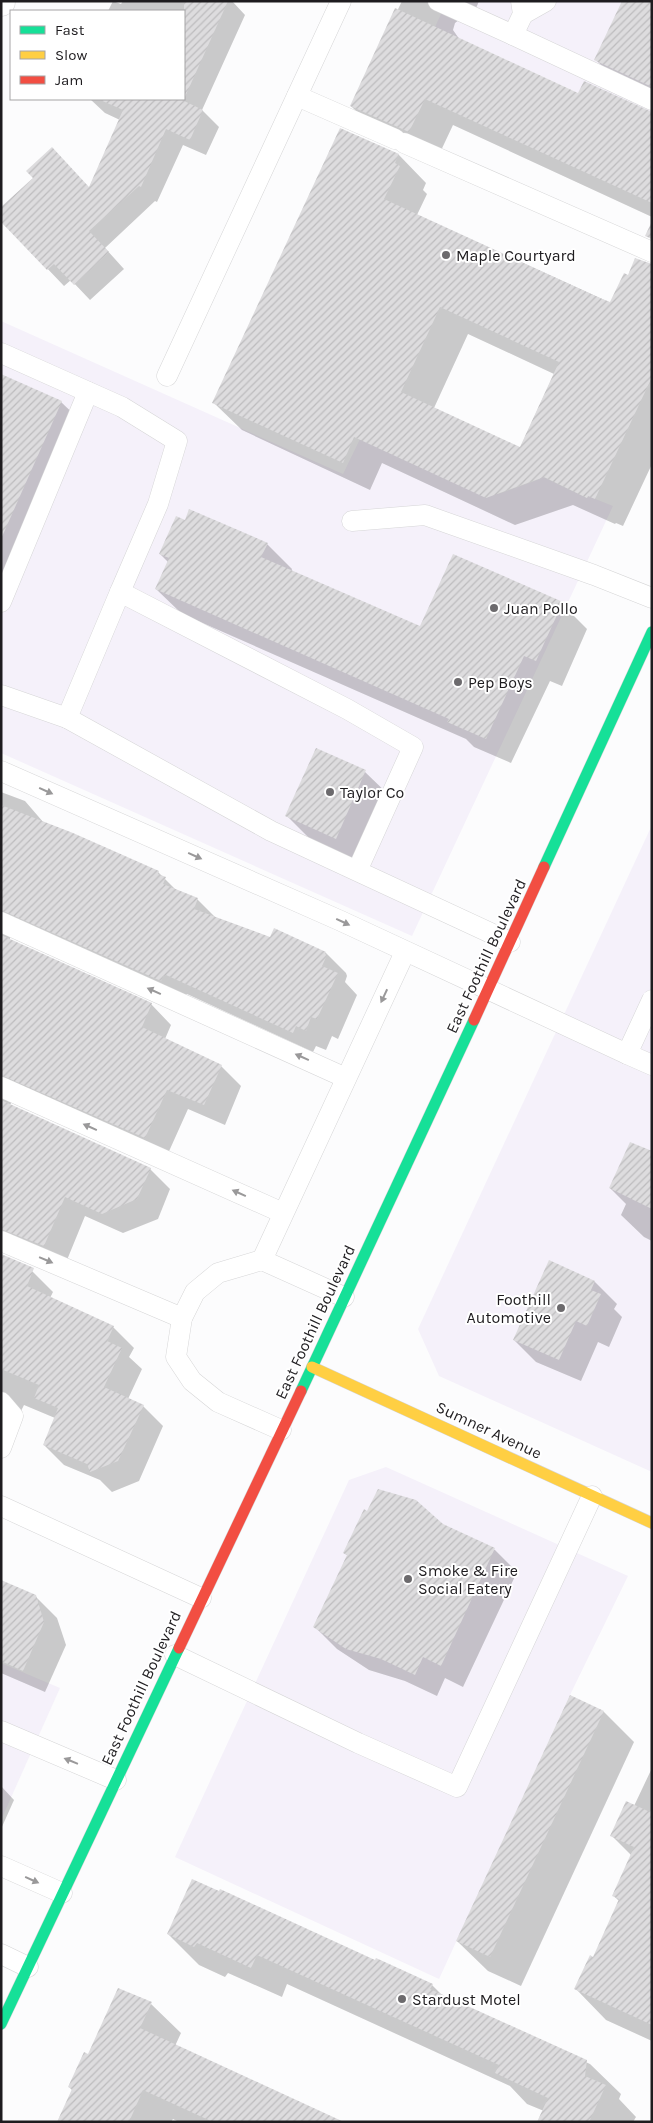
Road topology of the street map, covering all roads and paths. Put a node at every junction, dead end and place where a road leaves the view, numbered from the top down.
1 (341, 1) edge
2 (438, 1) edge
3 (546, 1) edge
4 (522, 7) edge
5 (514, 35) junction
6 (297, 96) junction
7 (652, 100) edge
8 (652, 252) edge
9 (1, 353) edge
10 (167, 376) dead end
11 (88, 392) junction
12 (352, 521) dead end
13 (120, 592) junction
14 (652, 598) edge
15 (1, 602) edge
16 (652, 632) edge
17 (1, 695) edge
18 (67, 718) junction
19 (1, 771) edge
20 (357, 871) junction
21 (1, 922) edge
22 (510, 942) junction
23 (405, 952) junction
24 (488, 990) junction
25 (652, 1000) edge
26 (627, 1054) junction
27 (652, 1065) edge
28 (346, 1078) junction
29 (1, 1087) edge
30 (283, 1213) junction
31 (1, 1241) edge
32 (262, 1260) junction
33 (344, 1297) junction
34 (182, 1318) junction
35 (312, 1367) junction
36 (1, 1402) edge
37 (281, 1430) junction
38 (1, 1448) edge
39 (592, 1496) junction
40 (1, 1506) edge
41 (652, 1522) edge
42 (201, 1598) junction
43 (175, 1656) junction
44 (1, 1731) edge
45 (116, 1780) junction
46 (1, 1866) edge
47 (62, 1894) junction
48 (1, 1954) edge
49 (28, 1966) junction
50 (1, 2024) edge

1 - 6 lane
2 - 5 lane
3 - 4 lane
4 - 5 lane
5 - 7 lane
6 - 8 lane
6 - 10 lane
9 - 11 lane
11 - 13 lane
11 - 15 lane
12 - 14 lane
13 - 18 lane
13 - 20 lane
16 - 22 main road, East Foothill Boulevard
17 - 18 lane
18 - 20 lane
19 -> 23 lane
20 - 22 lane
28 -> 21 lane
22 - 24 main road, East Foothill Boulevard
23 - 24 lane
23 -> 28 lane
24 - 26 lane
24 - 33 main road, East Foothill Boulevard
25 - 26 lane
26 - 27 lane
28 - 30 lane
30 -> 29 lane
30 - 32 lane
31 -> 34 lane
32 - 33 lane
32 - 34 lane
33 - 35 main road, East Foothill Boulevard
34 - 37 lane
35 - 37 main road, East Foothill Boulevard
35 - 39 main road, Sumner Avenue
36 - 38 lane
37 - 42 main road, East Foothill Boulevard
39 - 41 main road, Sumner Avenue
39 - 43 lane
40 - 42 lane
42 - 43 main road, East Foothill Boulevard
43 - 45 main road, East Foothill Boulevard
45 -> 44 lane
45 - 47 main road, East Foothill Boulevard
46 -> 47 lane
47 - 49 main road, East Foothill Boulevard
48 - 49 lane
49 - 50 main road, East Foothill Boulevard

